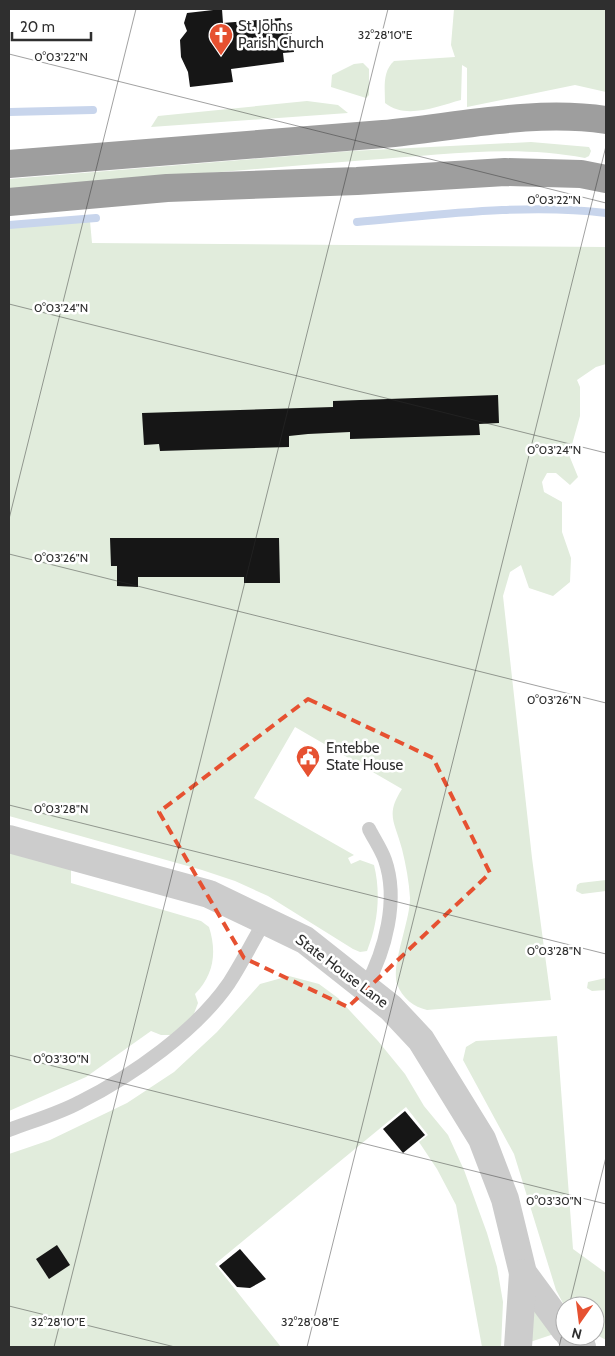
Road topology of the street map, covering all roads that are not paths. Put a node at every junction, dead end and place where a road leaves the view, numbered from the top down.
1 (599, 119) edge
2 (9, 164) edge
3 (594, 177) edge
4 (9, 202) edge
5 (369, 829) dead end
6 (9, 839) edge
7 (265, 920) junction
8 (366, 986) junction
9 (9, 1130) edge
10 (522, 1273) junction
11 (555, 1317) edge
12 (518, 1347) edge

1 - 2 highway
3 - 4 highway
5 - 8 lane
6 - 7 street, State House Lane
7 - 8 street, State House Lane
7 - 9 lane
8 - 10 street, State House Lane
10 - 11 street
10 - 12 street

